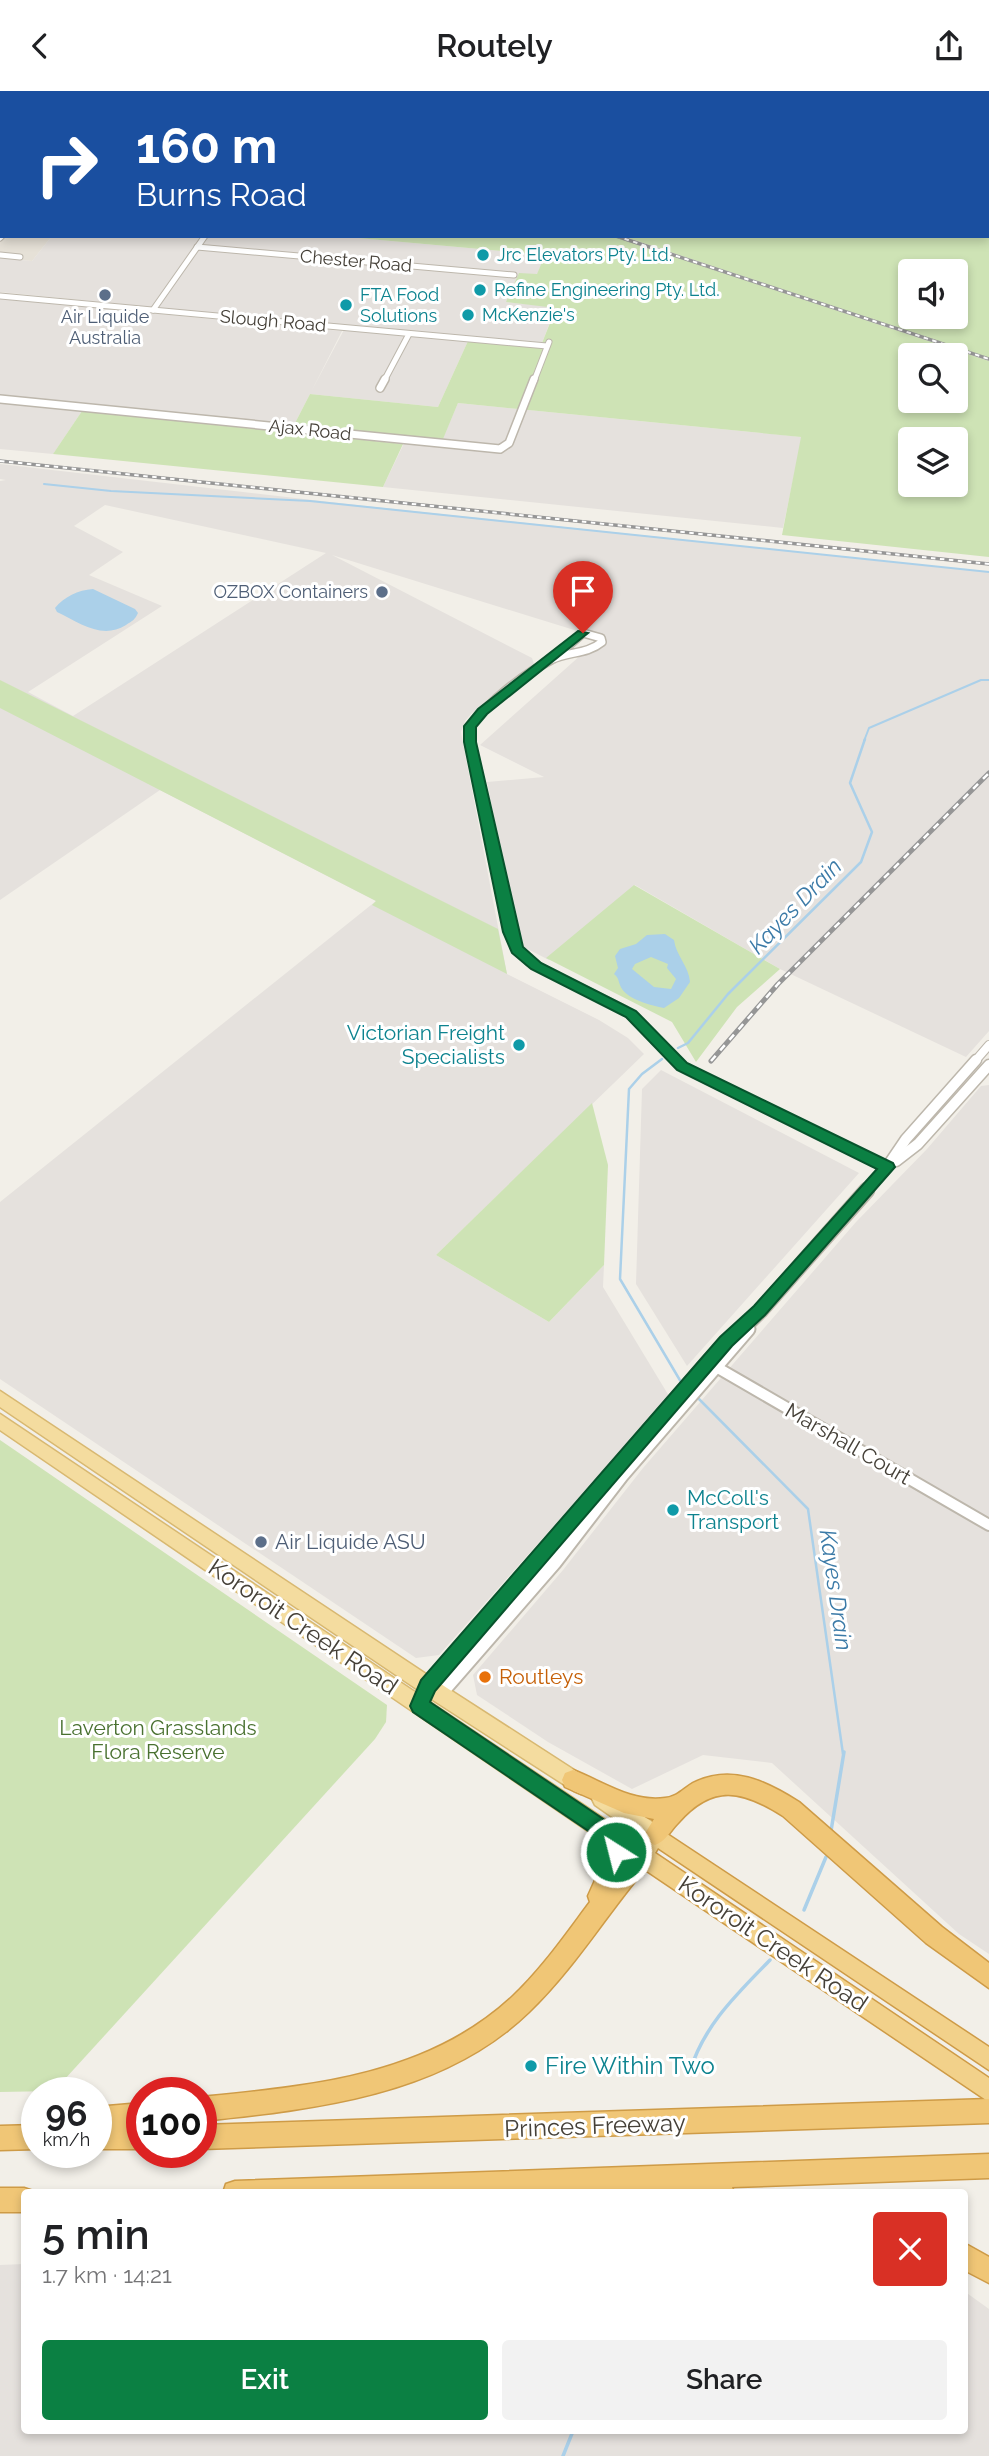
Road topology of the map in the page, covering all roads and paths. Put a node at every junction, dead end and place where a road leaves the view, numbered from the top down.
1 (204, 238) edge
2 (197, 247) junction
3 (0, 255) edge
4 (20, 257) dead end
5 (514, 275) dead end
6 (0, 296) edge
7 (153, 310) junction
8 (409, 334) junction
9 (548, 344) joint
10 (380, 388) dead end
11 (0, 400) edge
12 (573, 629) dead end
13 (583, 633) junction
14 (553, 659) junction
15 (989, 1045) edge
16 (976, 1060) junction
17 (988, 1067) edge
18 (887, 1167) junction
19 (712, 1364) junction
20 (0, 1398) edge
21 (21, 1413) junction
22 (3, 1423) edge
23 (596, 1498) junction
24 (176, 1517) junction
25 (989, 1525) edge
26 (162, 1531) junction
27 (474, 1633) junction
28 (482, 1645) junction
29 (434, 1690) junction
30 (420, 1706) junction
31 (573, 1780) junction
32 (678, 1805) junction
33 (611, 1835) junction
34 (655, 1835) junction
35 (642, 1856) junction
36 (586, 1928) junction
37 (989, 1977) edge
38 (989, 2059) edge
39 (989, 2091) edge
40 (217, 2107) edge
41 (989, 2111) edge
42 (21, 2133) edge
43 (3, 2137) edge
44 (21, 2137) edge
45 (217, 2137) edge
46 (989, 2165) edge
47 (343, 2189) edge
48 (0, 2200) edge
49 (21, 2200) edge
50 (968, 2258) edge
51 (989, 2271) edge

1 - 2 street
2 - 5 street, Chester Road
2 - 7 street
3 - 4 street
6 - 7 street, Slough Road
7 - 8 street, Slough Road
8 - 9 street, Slough Road
8 - 10 street
9 - 11 street, Ajax Road
12 - 13 street
13 - 14 street
13 - 14 street
14 - 18 street
15 - 16 street
16 - 17 street
16 - 18 street
17 - 18 street
18 - 19 street
19 - 23 street
19 - 25 street, Marshall Court
20 - 21 main road, Kororoit Creek Road
21 - 22 main road
21 - 24 main road, Kororoit Creek Road
22 - 26 main road, Kororoit Creek Road
23 - 27 street
23 - 28 street
24 - 26 main road
24 - 29 main road, Kororoit Creek Road
26 - 30 main road, Kororoit Creek Road
27 - 28 street
27 - 29 street
28 - 29 street
29 - 30 main road
29 - 31 main road, Kororoit Creek Road
30 - 33 main road, Kororoit Creek Road
31 - 32 highway
31 - 34 main road, Kororoit Creek Road
32 - 34 highway
32 - 37 highway
33 - 35 main road, Kororoit Creek Road
33 - 36 highway
34 - 35 highway
34 - 38 highway, Kororoit Creek Road
35 - 36 highway
35 - 39 highway, Kororoit Creek Road
36 - 40 highway
41 - 45 highway, Princes Freeway
42 - 43 highway
43 - 44 highway
46 - 47 highway
48 - 49 highway
50 - 51 highway

